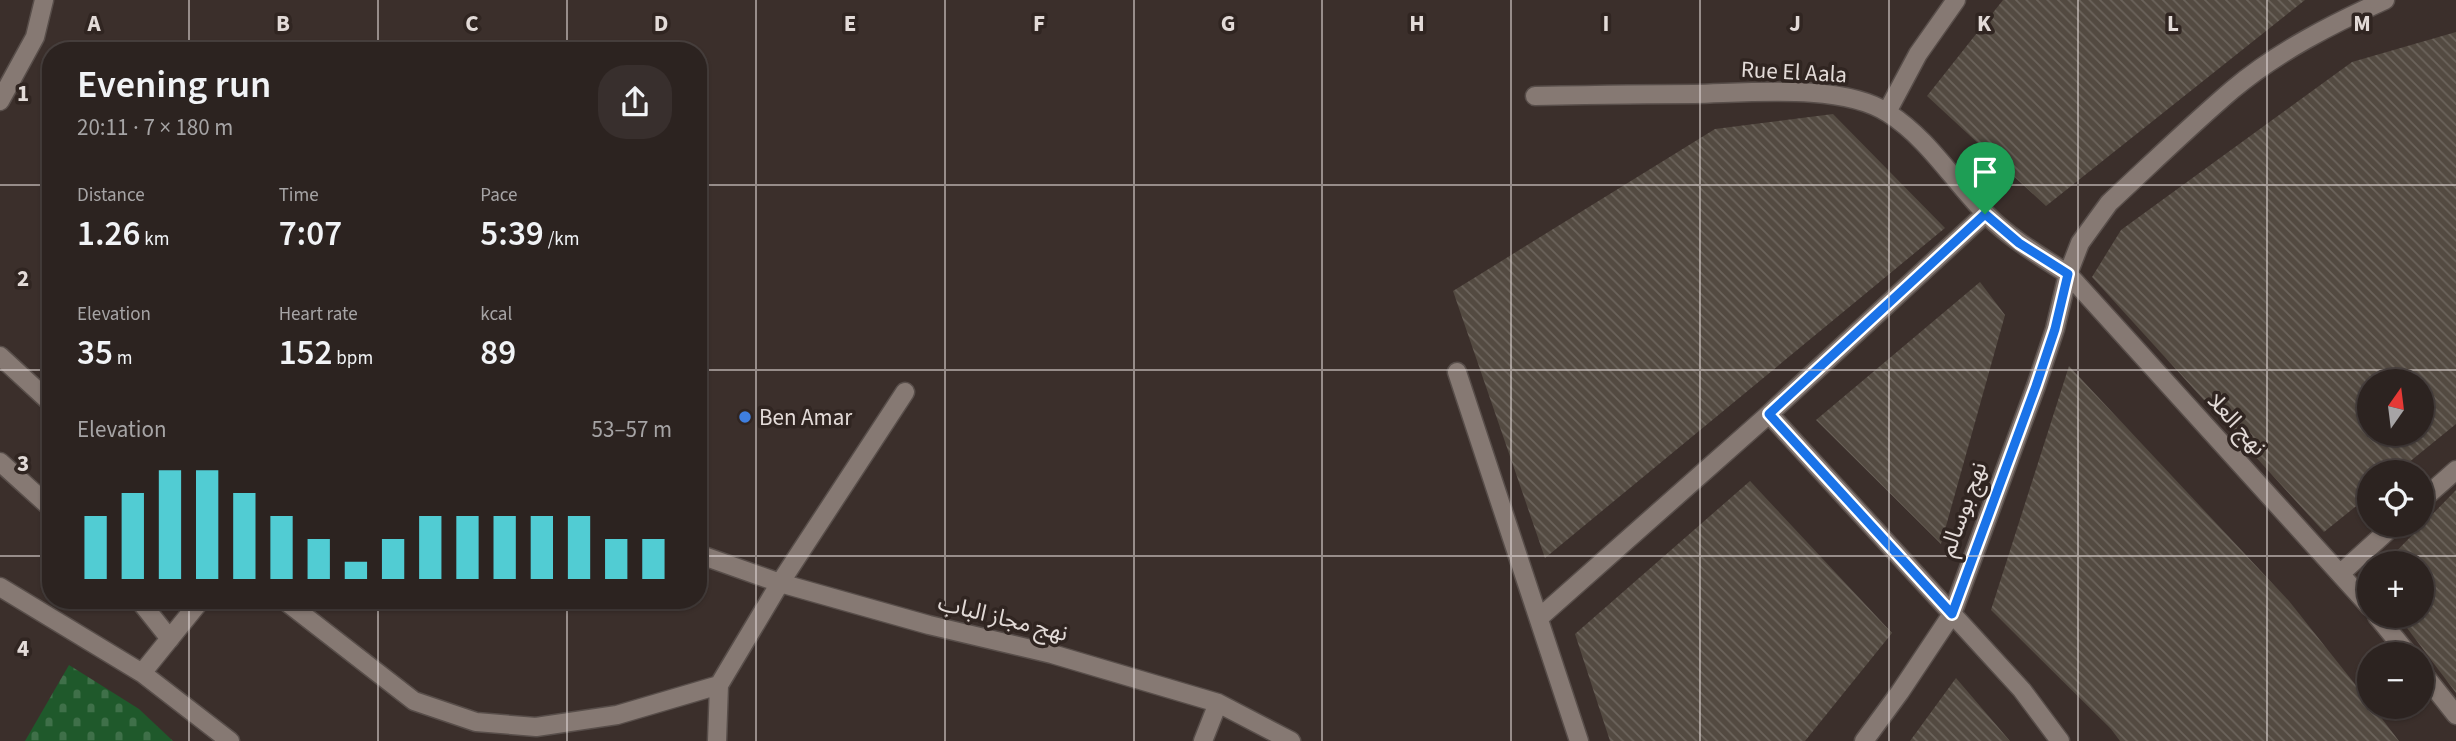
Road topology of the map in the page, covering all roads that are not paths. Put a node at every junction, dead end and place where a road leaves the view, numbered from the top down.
1 (44, 0) edge
2 (1956, 0) edge
3 (2385, 0) edge
4 (1535, 96) dead end
5 (0, 101) edge
6 (1886, 112) junction
7 (1985, 214) junction
8 (2068, 274) junction
9 (0, 356) edge
10 (1457, 372) dead end
11 (905, 392) dead end
12 (42, 394) edge
13 (1769, 414) junction
14 (0, 461) edge
15 (2456, 470) edge
16 (2434, 489) edge
17 (42, 500) edge
18 (2382, 537) edge
19 (707, 557) edge
20 (2341, 573) junction
21 (780, 583) junction
22 (0, 587) edge
23 (2357, 592) edge
24 (146, 609) edge
25 (194, 609) edge
26 (296, 609) edge
27 (1952, 614) junction
28 (1539, 618) junction
29 (2387, 628) edge
30 (170, 639) junction
31 (2398, 642) edge
32 (142, 673) junction
33 (719, 685) junction
34 (2434, 687) edge
35 (1218, 703) junction
36 (2456, 715) edge
37 (230, 741) edge
38 (717, 741) edge
39 (1203, 741) edge
40 (1291, 741) edge
41 (1579, 741) edge
42 (1864, 741) edge
43 (2060, 741) edge

1 - 5 street
2 - 6 street
3 - 8 street, نهج بوسالم
4 - 6 street, Rue El Aala
6 - 7 street, Rue El Aala
7 - 8 street, Rue El Aala
7 - 13 street
8 - 20 street, نهج العلا
8 - 27 street, نهج بوسالم
9 - 12 street
10 - 28 street
11 - 21 street
13 - 27 street
13 - 28 street
14 - 17 street
15 - 16 street
18 - 20 street
19 - 21 street, نهج مجاز الباب
20 - 23 street, نهج العلا
21 - 33 street
21 - 35 street, نهج مجاز الباب
22 - 32 street
24 - 30 street
25 - 30 street
26 - 33 street
27 - 42 street, نهج بوسالم
27 - 43 street
28 - 41 street
29 - 31 street
30 - 32 street
32 - 37 street
33 - 38 street
34 - 36 street
35 - 39 street
35 - 40 street, نهج مجاز الباب

